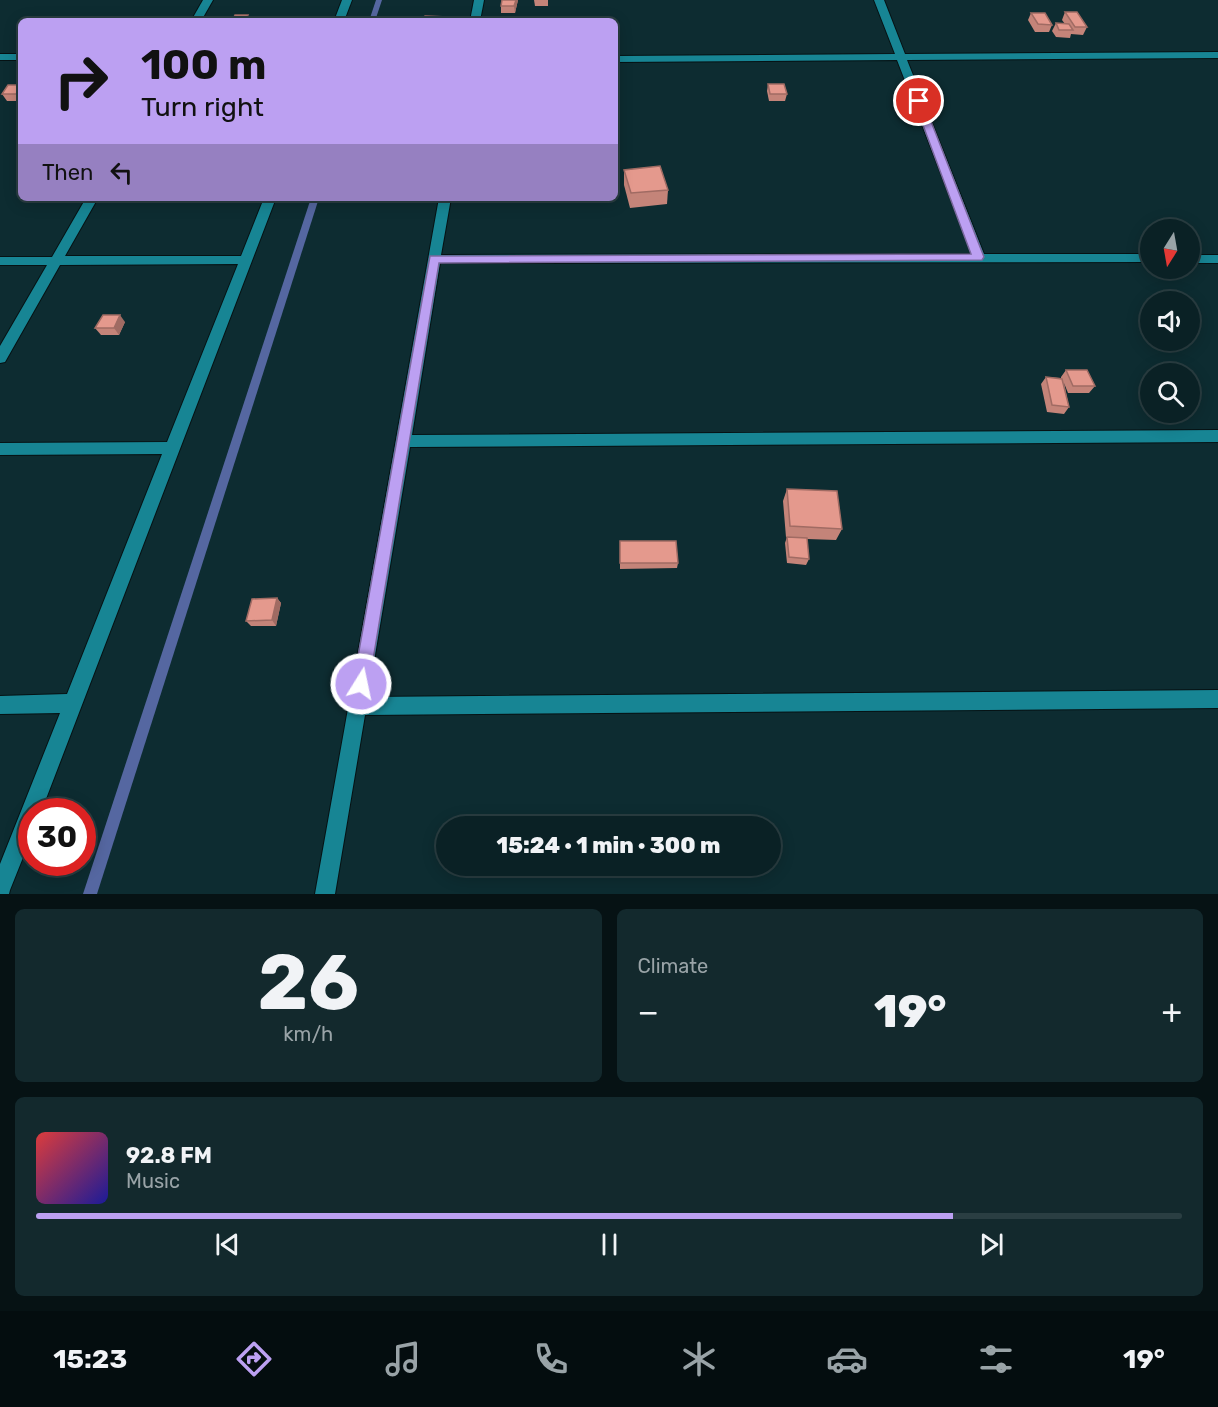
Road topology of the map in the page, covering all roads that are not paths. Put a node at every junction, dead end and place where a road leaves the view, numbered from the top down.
1 (208, 0) edge
2 (347, 0) edge
3 (479, 0) edge
4 (879, 0) edge
5 (198, 18) edge
6 (340, 18) edge
7 (476, 18) edge
8 (1218, 55) edge
9 (0, 57) edge
10 (18, 57) edge
11 (903, 58) junction
12 (618, 59) edge
13 (90, 201) edge
14 (269, 201) edge
15 (444, 201) edge
16 (978, 257) junction
17 (1140, 258) edge
18 (434, 259) junction
19 (1200, 259) edge
20 (1218, 259) edge
21 (246, 260) junction
22 (0, 261) edge
23 (55, 262) junction
24 (0, 358) edge
25 (1218, 436) edge
26 (404, 441) junction
27 (172, 448) junction
28 (0, 449) edge
29 (1218, 699) edge
30 (73, 703) junction
31 (0, 705) edge
32 (357, 706) junction
33 (0, 890) edge
34 (325, 894) edge

1 - 5 street
2 - 6 street
3 - 7 street
4 - 11 street
8 - 11 street
9 - 10 street
11 - 12 street
11 - 16 street
13 - 23 street
14 - 21 street
15 - 18 street
16 - 17 street
16 - 18 street
18 - 26 street
19 - 20 street
21 - 23 street
21 - 27 street
22 - 23 street
23 - 24 street
25 - 26 street
26 - 32 street
27 - 28 street
27 - 30 street
29 - 32 street
30 - 31 street
30 - 33 street
32 - 34 street

